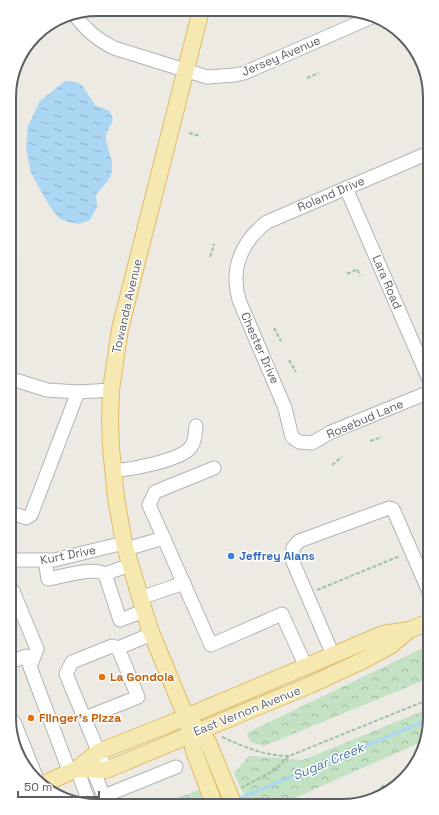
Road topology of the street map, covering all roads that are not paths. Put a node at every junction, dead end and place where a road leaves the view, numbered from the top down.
1 (199, 16) edge
2 (78, 19) edge
3 (366, 20) edge
4 (186, 69) junction
5 (423, 155) edge
6 (346, 188) junction
7 (244, 246) joint
8 (423, 366) edge
9 (16, 380) edge
10 (111, 390) junction
11 (78, 392) junction
12 (423, 395) edge
13 (196, 426) dead end
14 (303, 444) joint
15 (214, 468) dead end
16 (114, 471) junction
17 (16, 514) edge
18 (164, 538) junction
19 (125, 546) junction
20 (80, 554) junction
21 (16, 560) edge
22 (46, 560) junction
23 (130, 565) junction
24 (84, 572) junction
25 (104, 574) junction
26 (423, 579) edge
27 (184, 583) junction
28 (16, 598) edge
29 (142, 604) junction
30 (423, 624) edge
31 (409, 630) junction
32 (152, 634) junction
33 (118, 648) junction
34 (333, 655) junction
35 (16, 660) edge
36 (30, 667) junction
37 (306, 667) junction
38 (186, 717) junction
39 (85, 718) junction
40 (17, 730) edge
41 (195, 732) junction
42 (32, 766) edge
43 (89, 766) junction
44 (176, 767) dead end
45 (48, 782) edge
46 (230, 792) edge
47 (90, 798) edge
48 (209, 798) edge

1 - 4 main road, Towanda Avenue
2 - 4 street, Jersey Avenue
3 - 4 street, Jersey Avenue
4 - 10 main road, Towanda Avenue
5 - 6 street, Roland Drive
6 - 7 street, Roland Drive
6 - 8 street, Lara Road
7 - 14 street, Chester Drive
9 - 11 street
10 - 11 street
10 - 16 main road, Towanda Avenue
11 - 17 street
12 - 14 street, Rosebud Lane
13 - 16 street
15 - 18 street
16 - 19 main road, Towanda Avenue
18 - 19 street, Kurt Drive
18 - 27 street
19 - 20 street, Kurt Drive
19 - 23 main road, Towanda Avenue
20 - 22 street, Kurt Drive
20 - 24 street
21 - 22 street, Kurt Drive
22 - 24 street
23 - 25 street
23 - 29 main road, Towanda Avenue
24 - 25 street
25 - 29 street
26 - 34 street
27 - 29 street
27 - 37 street
28 - 36 street
29 - 32 main road, Towanda Avenue
30 - 31 main road, East Vernon Avenue
31 - 34 main road, East Vernon Avenue
31 - 41 main road, East Vernon Avenue
32 - 33 street
32 - 38 main road, Towanda Avenue
33 - 39 street
33 - 39 street
34 - 37 main road, East Vernon Avenue
35 - 36 street
36 - 43 street
37 - 38 main road, East Vernon Avenue
38 - 41 main road
38 - 43 main road, East Vernon Avenue
39 - 43 street
40 - 42 street
41 - 43 main road, East Vernon Avenue
41 - 46 main road
41 - 48 main road
43 - 44 street
43 - 45 main road, East Vernon Avenue
43 - 47 street

